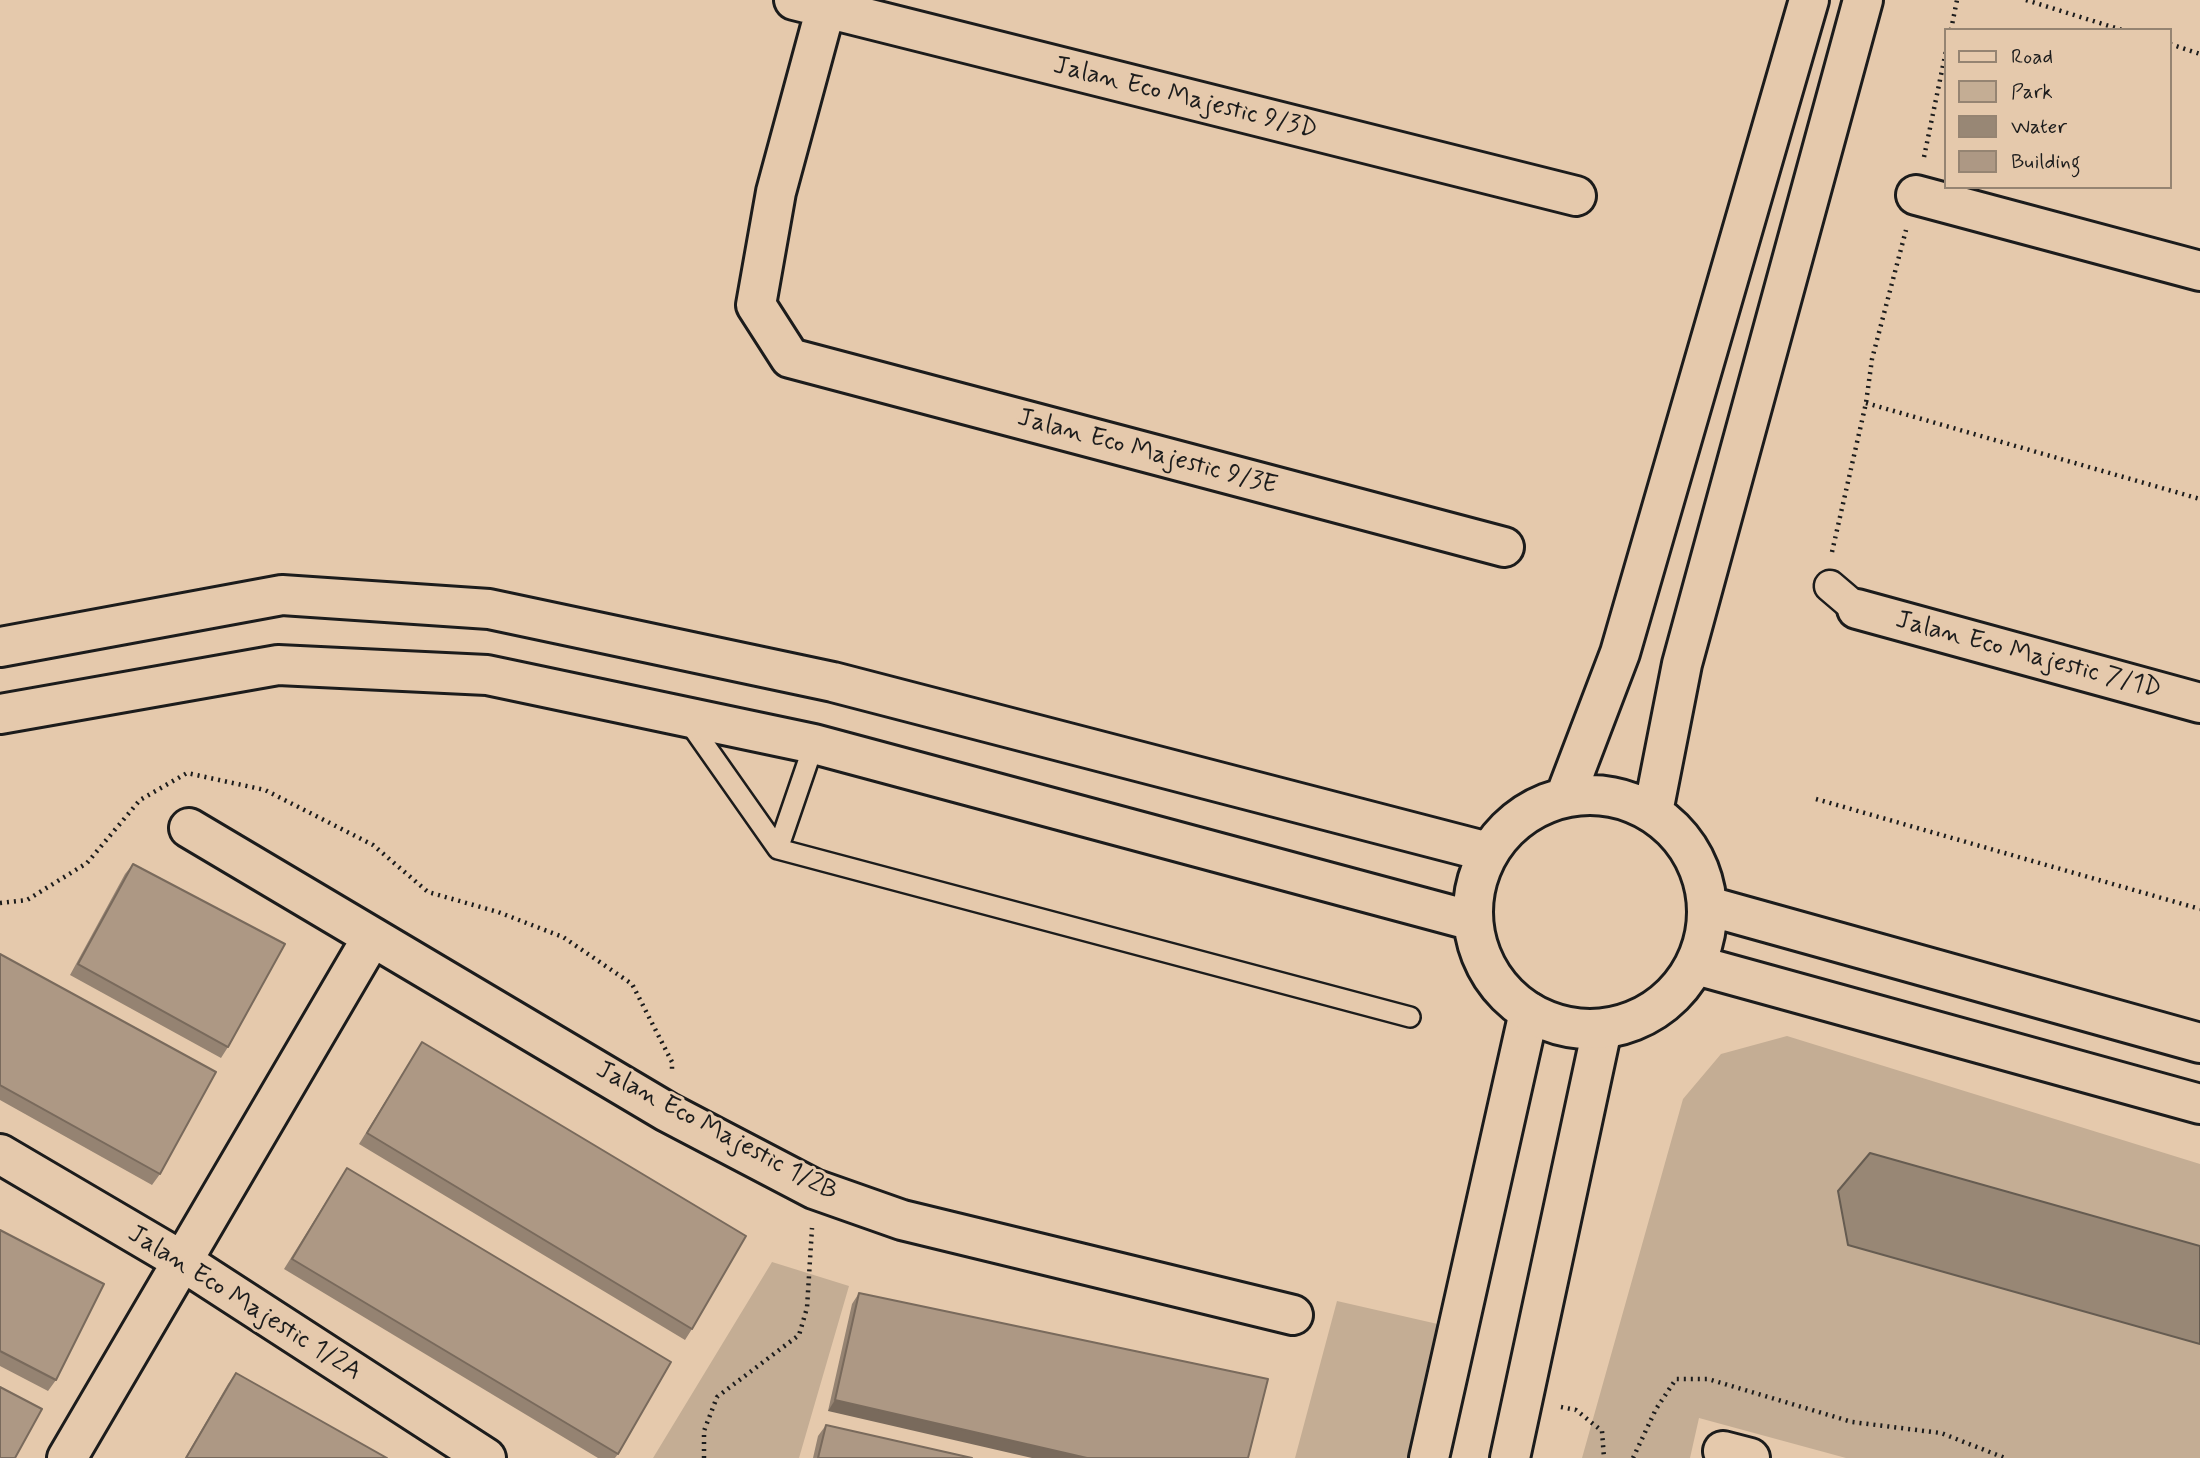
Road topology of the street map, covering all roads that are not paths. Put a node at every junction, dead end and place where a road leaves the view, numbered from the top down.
1 (1809, 0) edge
2 (1863, 0) edge
3 (816, 3) edge
4 (1916, 195) road end
5 (1576, 196) dead end
6 (2200, 271) edge
7 (1504, 547) dead end
8 (1843, 598) road end
9 (0, 647) edge
10 (2200, 703) edge
11 (0, 714) edge
12 (684, 715) junction
13 (814, 744) junction
14 (1565, 797) junction
15 (1653, 812) junction
16 (189, 828) dead end
17 (778, 849) junction
18 (1488, 852) junction
19 (1708, 906) junction
20 (1473, 921) junction
21 (371, 939) junction
22 (1696, 965) junction
23 (1529, 1012) junction
24 (1410, 1017) dead end
25 (1602, 1029) junction
26 (2200, 1043) edge
27 (2200, 1104) edge
28 (0, 1154) edge
29 (181, 1261) junction
30 (1293, 1315) dead end
31 (66, 1458) edge
32 (486, 1458) edge
33 (1429, 1458) edge
34 (1510, 1458) edge

1 - 14 street
2 - 15 street
3 - 5 street, Jalan Eco Majestic 9/3D
3 - 7 street, Jalan Eco Majestic 9/3E
4 - 6 street
8 - 10 street, Jalan Eco Majestic 7/1D
9 - 18 street
11 - 12 street
12 - 13 street
12 - 17 lane
13 - 17 lane
13 - 20 street
14 - 15 street
14 - 18 street
15 - 19 street
16 - 21 street, Jalan Eco Majestic 1/2B
17 - 24 lane
18 - 20 street
19 - 22 street
19 - 26 street
20 - 23 street
21 - 29 street
21 - 30 street, Jalan Eco Majestic 1/2B
22 - 25 street
22 - 27 street
23 - 25 street
23 - 33 street
25 - 34 street
28 - 29 street, Jalan Eco Majestic 1/2A
29 - 31 street
29 - 32 street, Jalan Eco Majestic 1/2A

